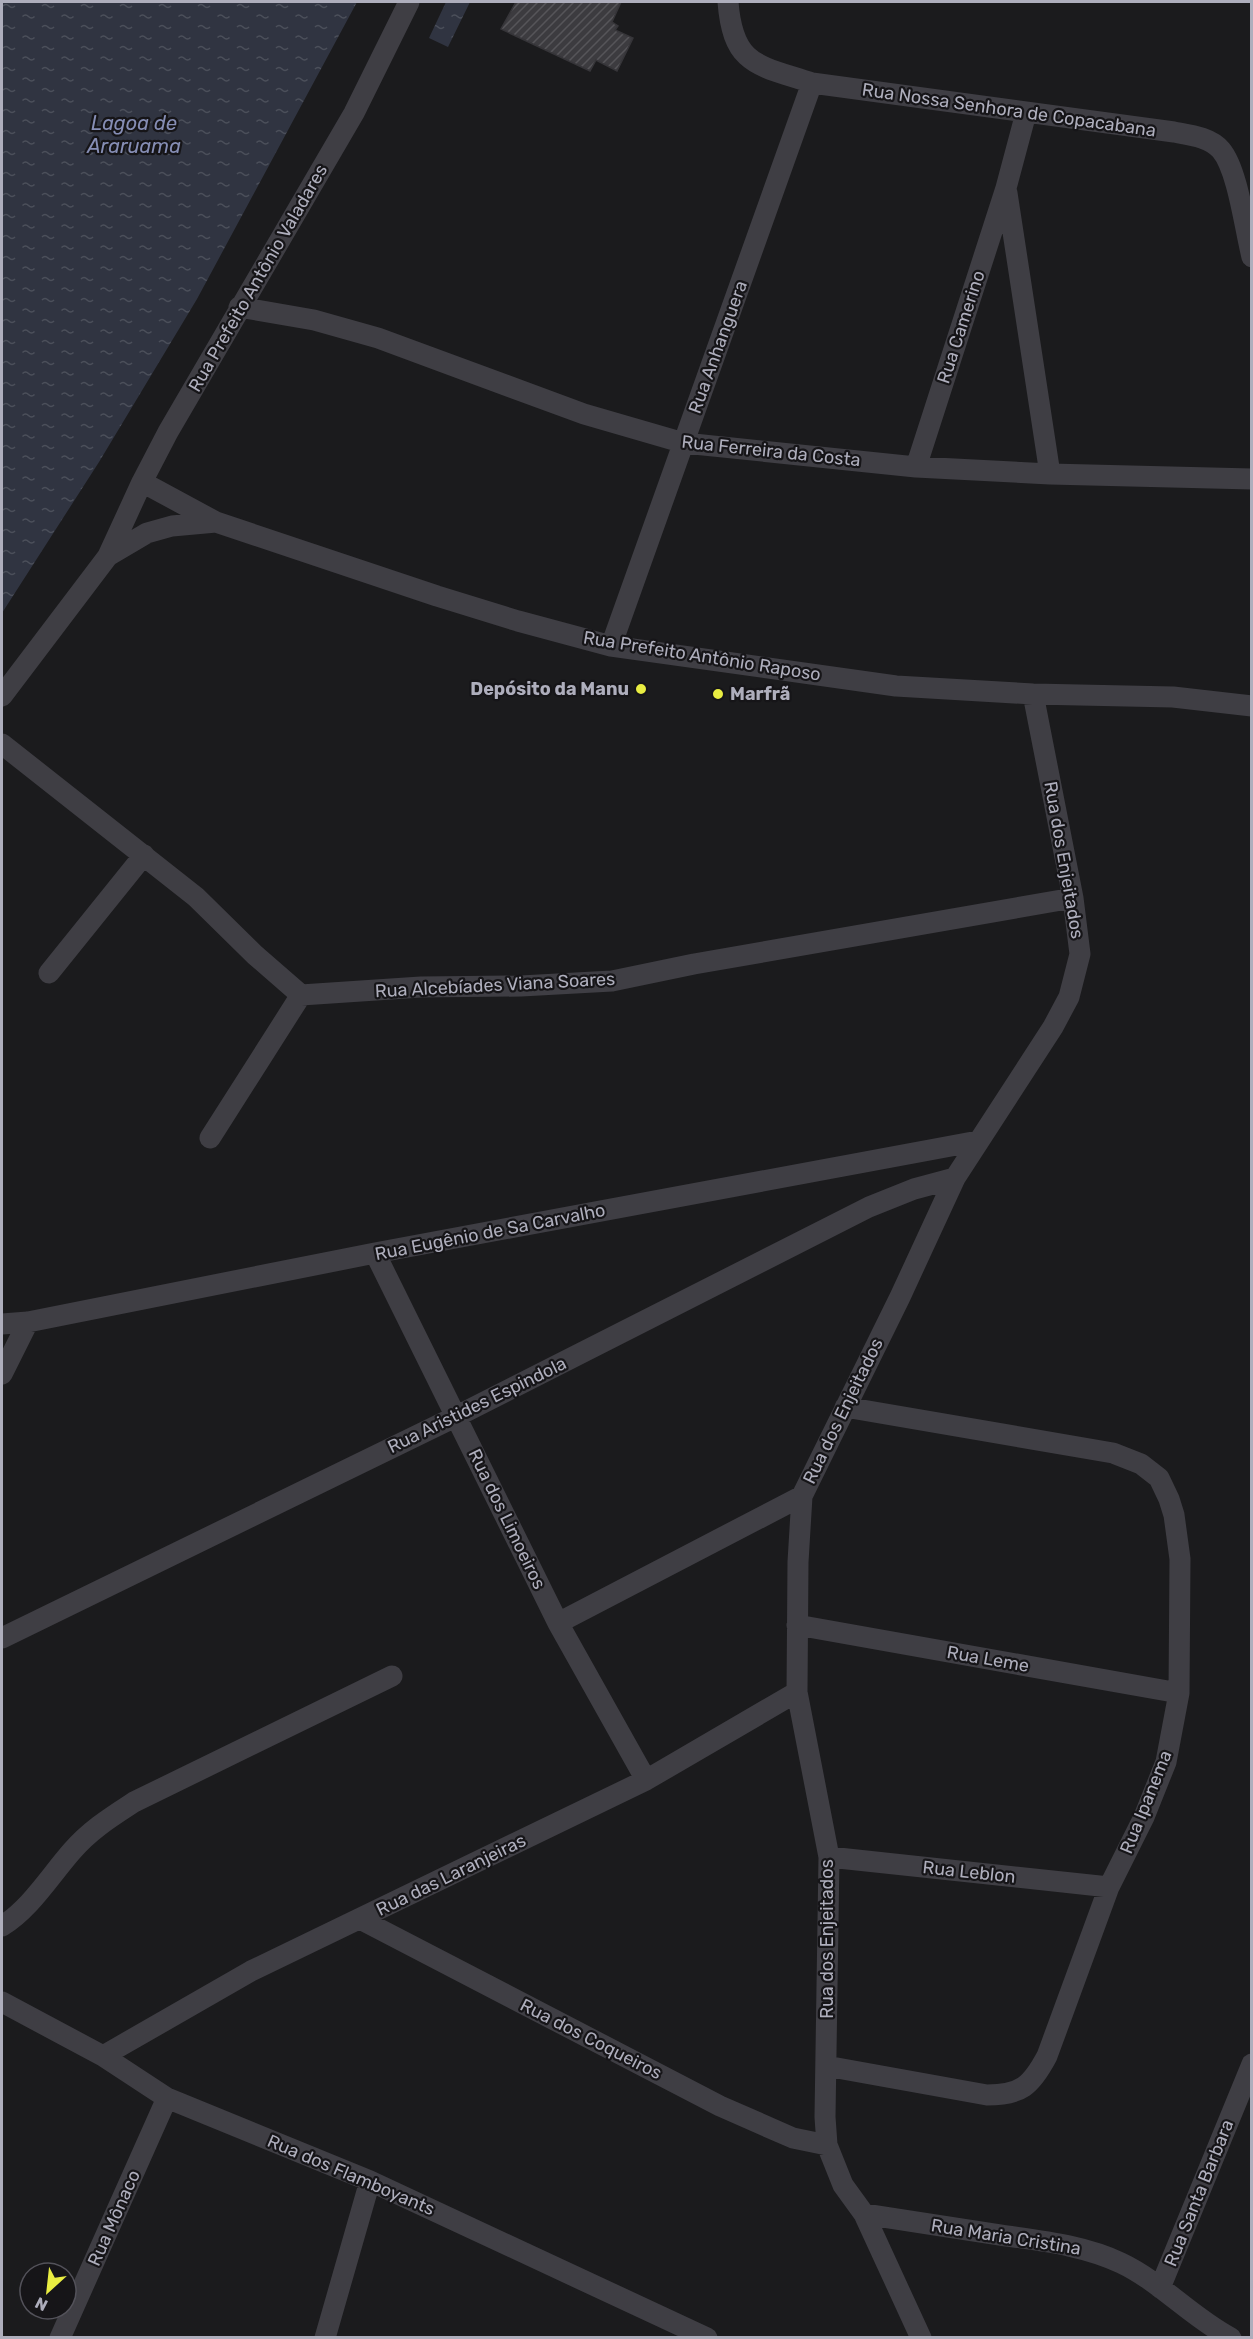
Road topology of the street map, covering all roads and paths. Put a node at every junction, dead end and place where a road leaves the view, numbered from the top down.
1 (409, 2) edge
2 (728, 2) edge
3 (813, 83) junction
4 (1026, 112) junction
5 (1006, 188) junction
6 (1251, 257) edge
7 (239, 307) junction
8 (684, 443) junction
9 (916, 467) junction
10 (1050, 474) junction
11 (1251, 479) edge
12 (142, 482) junction
13 (216, 522) junction
14 (108, 556) junction
15 (611, 646) junction
16 (1033, 693) junction
17 (2, 696) edge
18 (1251, 706) edge
19 (2, 744) edge
20 (144, 855) junction
21 (1073, 898) junction
22 (49, 973) dead end
23 (302, 995) junction
24 (210, 1138) dead end
25 (978, 1141) junction
26 (955, 1178) junction
27 (375, 1253) junction
28 (28, 1322) junction
29 (2, 1324) edge
30 (2, 1374) edge
31 (845, 1407) junction
32 (457, 1416) junction
33 (802, 1496) junction
34 (558, 1623) junction
35 (797, 1625) junction
36 (2, 1638) edge
37 (392, 1676) dead end
38 (797, 1692) junction
39 (1179, 1693) junction
40 (646, 1780) junction
41 (829, 1857) junction
42 (1109, 1887) junction
43 (360, 1919) junction
44 (2, 1926) edge
45 (2, 2002) edge
46 (103, 2056) junction
47 (1251, 2064) edge
48 (826, 2066) junction
49 (167, 2098) junction
50 (827, 2145) junction
51 (370, 2181) junction
52 (864, 2214) junction
53 (1160, 2288) junction
54 (60, 2337) edge
55 (325, 2337) edge
56 (707, 2337) edge
57 (921, 2337) edge
58 (1231, 2337) edge

1 - 7 street, Rua Prefeito Antônio Valadares
2 - 3 street, Rua Nossa Senhora de Copacabana
3 - 4 street, Rua Nossa Senhora de Copacabana
3 - 8 street, Rua Anhanguera
4 - 5 street, Rua Camerino
4 - 6 street, Rua Nossa Senhora de Copacabana
5 - 9 street, Rua Camerino
5 - 10 street, Rua Camerino
7 - 8 street, Rua Ferreira da Costa
7 - 12 street, Rua Prefeito Antônio Valadares
8 - 9 street, Rua Ferreira da Costa
8 - 15 street, Rua Anhanguera
9 - 10 street, Rua Ferreira da Costa
10 - 11 street, Rua Ferreira da Costa
12 - 13 street, Rua Prefeito Antônio Raposo
12 - 14 street, Rua Prefeito Antônio Valadares
13 - 14 street
13 - 15 street, Rua Prefeito Antônio Raposo
14 - 17 street
15 - 16 street, Rua Prefeito Antônio Raposo
16 - 18 street, Rua Prefeito Antônio Raposo
16 - 21 street, Rua dos Enjeitados
19 - 20 street
20 - 22 street
20 - 23 street
21 - 23 street, Rua Alcebíades Viana Soares
21 - 25 street, Rua dos Enjeitados
23 - 24 street
25 - 26 street, Rua dos Enjeitados
25 - 27 street, Rua Eugênio de Sa Carvalho
26 - 31 street, Rua dos Enjeitados
26 - 32 street, Rua Aristides Espindola
27 - 28 street, Rua Eugênio de Sa Carvalho
27 - 32 street, Rua dos Limoeiros
28 - 29 street, Rua Eugênio de Sa Carvalho
28 - 30 street
31 - 33 street, Rua dos Enjeitados
31 - 39 street, Rua Ipanema
32 - 34 street, Rua dos Limoeiros
32 - 36 street, Rua Aristides Espindola
33 - 34 street
33 - 35 street, Rua dos Enjeitados
34 - 40 street, Rua dos Limoeiros
35 - 38 street, Rua dos Enjeitados
35 - 39 street, Rua Leme
37 - 44 street
38 - 40 street, Rua das Laranjeiras
38 - 41 street, Rua dos Enjeitados
39 - 42 street, Rua Ipanema
40 - 43 street, Rua das Laranjeiras
41 - 42 street, Rua Leblon
41 - 48 street, Rua dos Enjeitados
42 - 48 street, Rua Ipanema
43 - 46 street, Rua das Laranjeiras
43 - 50 street, Rua dos Coqueiros
45 - 46 street, Rua dos Flamboyants
46 - 49 street, Rua dos Flamboyants
47 - 53 street, Rua Santa Barbara
48 - 50 street, Rua dos Enjeitados
49 - 51 street, Rua dos Flamboyants
49 - 54 street, Rua Mônaco
50 - 52 street, Rua dos Enjeitados
51 - 55 street
51 - 56 street, Rua dos Flamboyants
52 - 53 street, Rua Maria Cristina
52 - 57 street, Rua dos Enjeitados
53 - 58 street, Rua Maria Cristina

